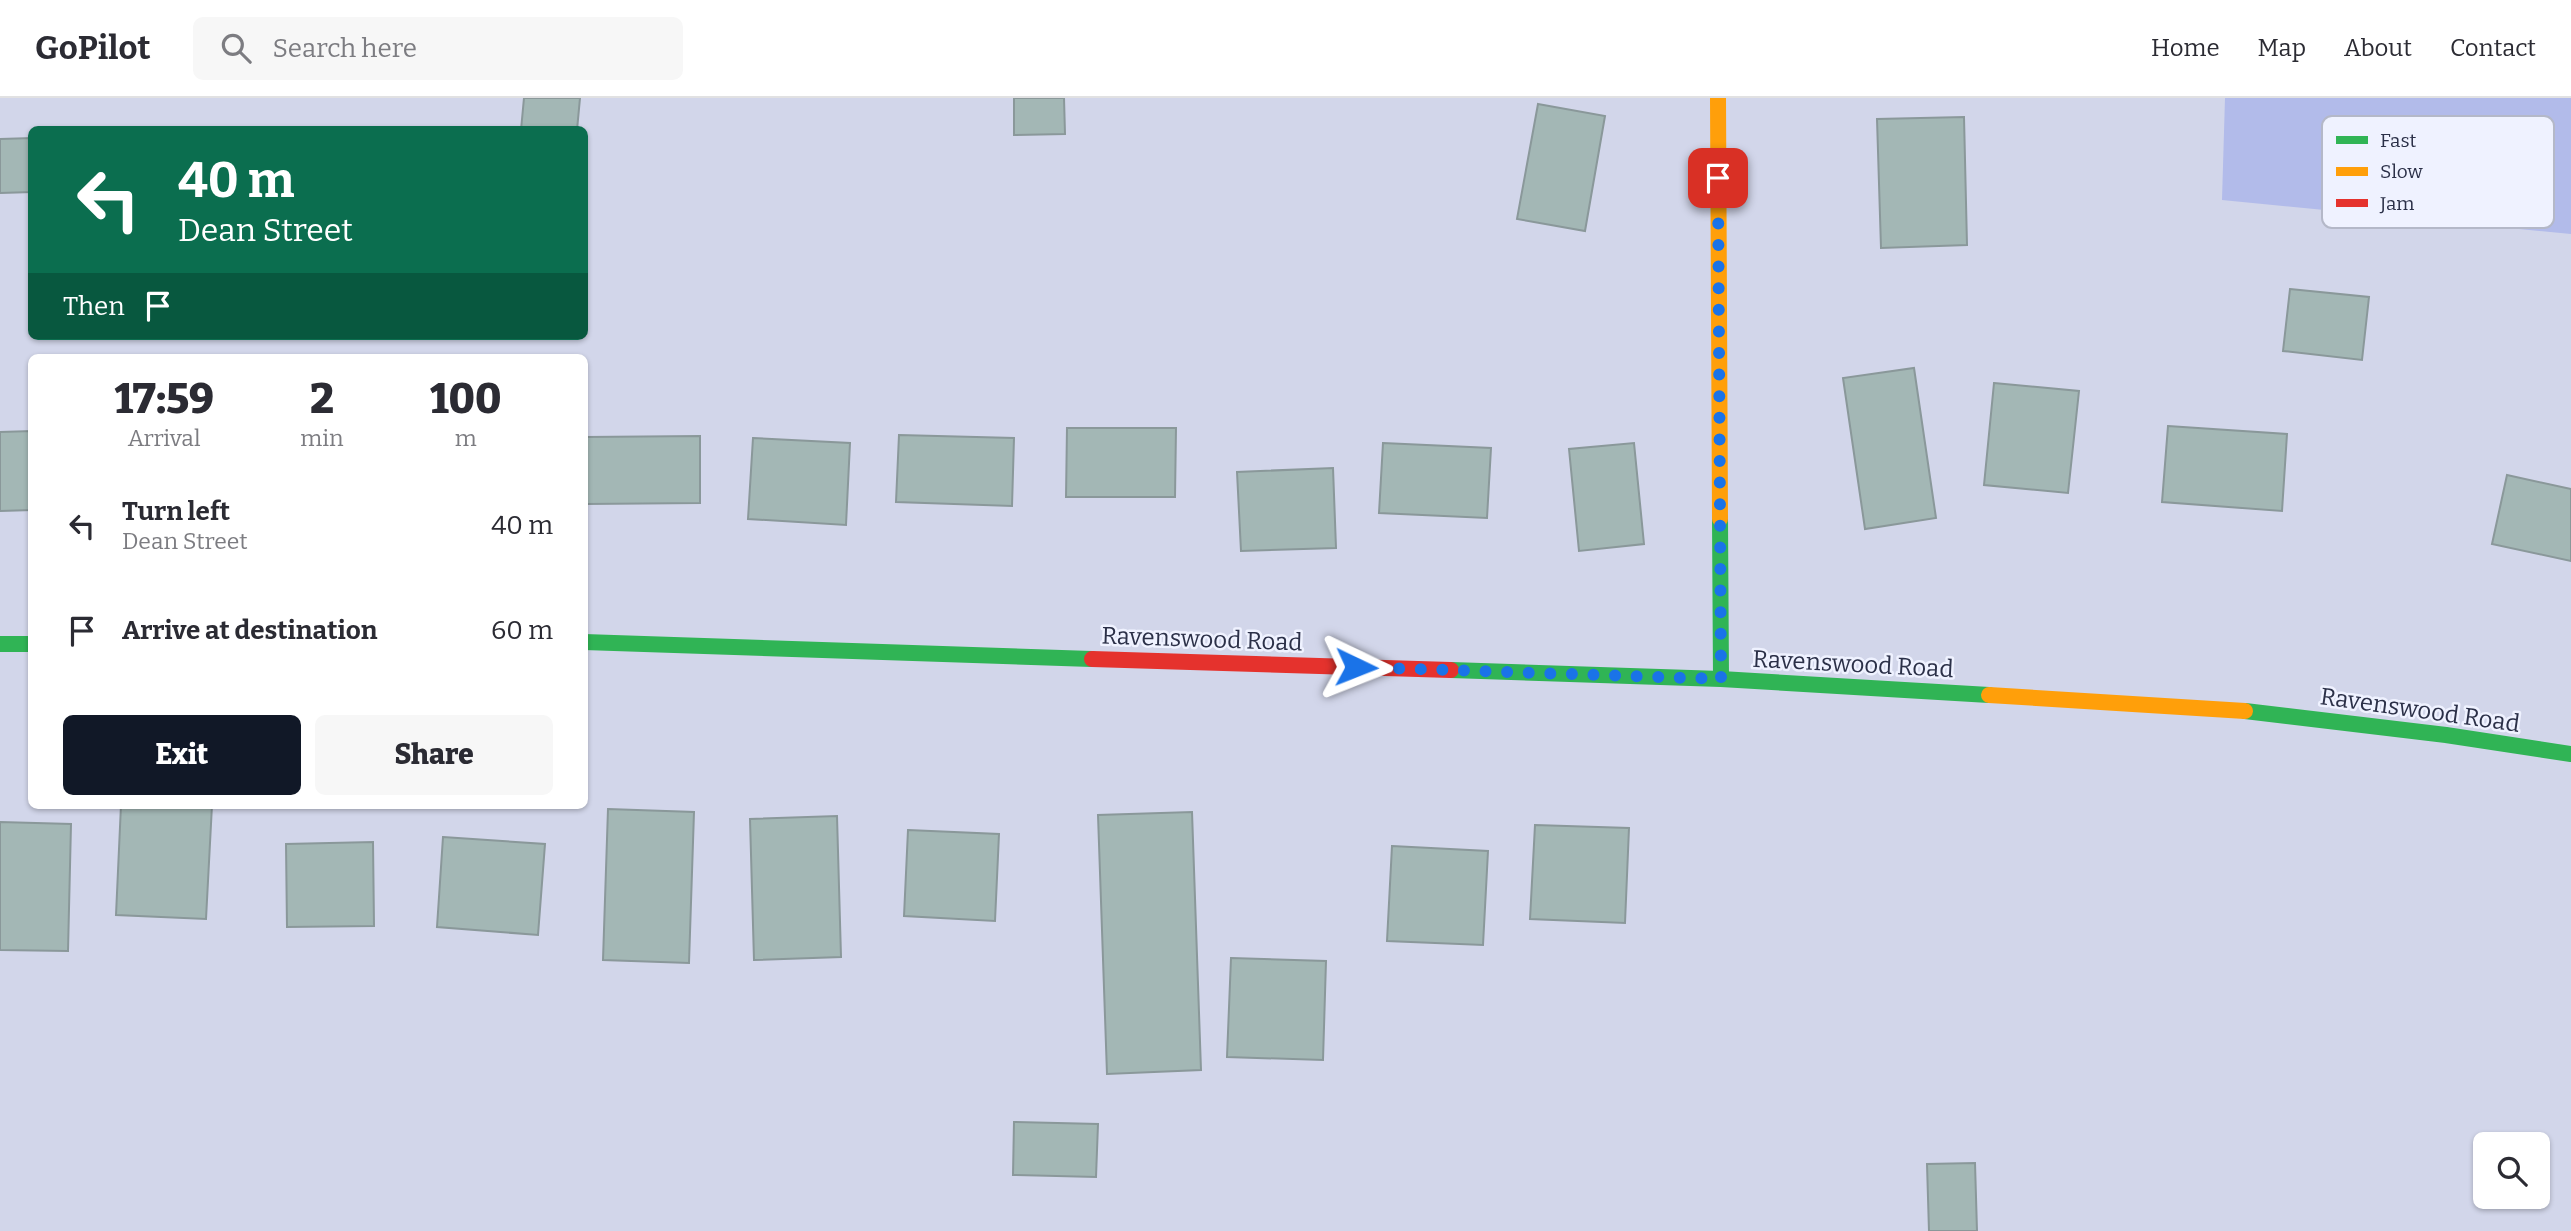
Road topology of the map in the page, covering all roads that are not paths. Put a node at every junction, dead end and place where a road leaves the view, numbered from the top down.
1 (1718, 98) edge
2 (588, 642) edge
3 (0, 644) edge
4 (28, 644) edge
5 (1721, 679) junction
6 (2571, 754) edge

1 - 5 street
2 - 5 street, Ravenswood Road
3 - 4 street
5 - 6 street, Ravenswood Road

